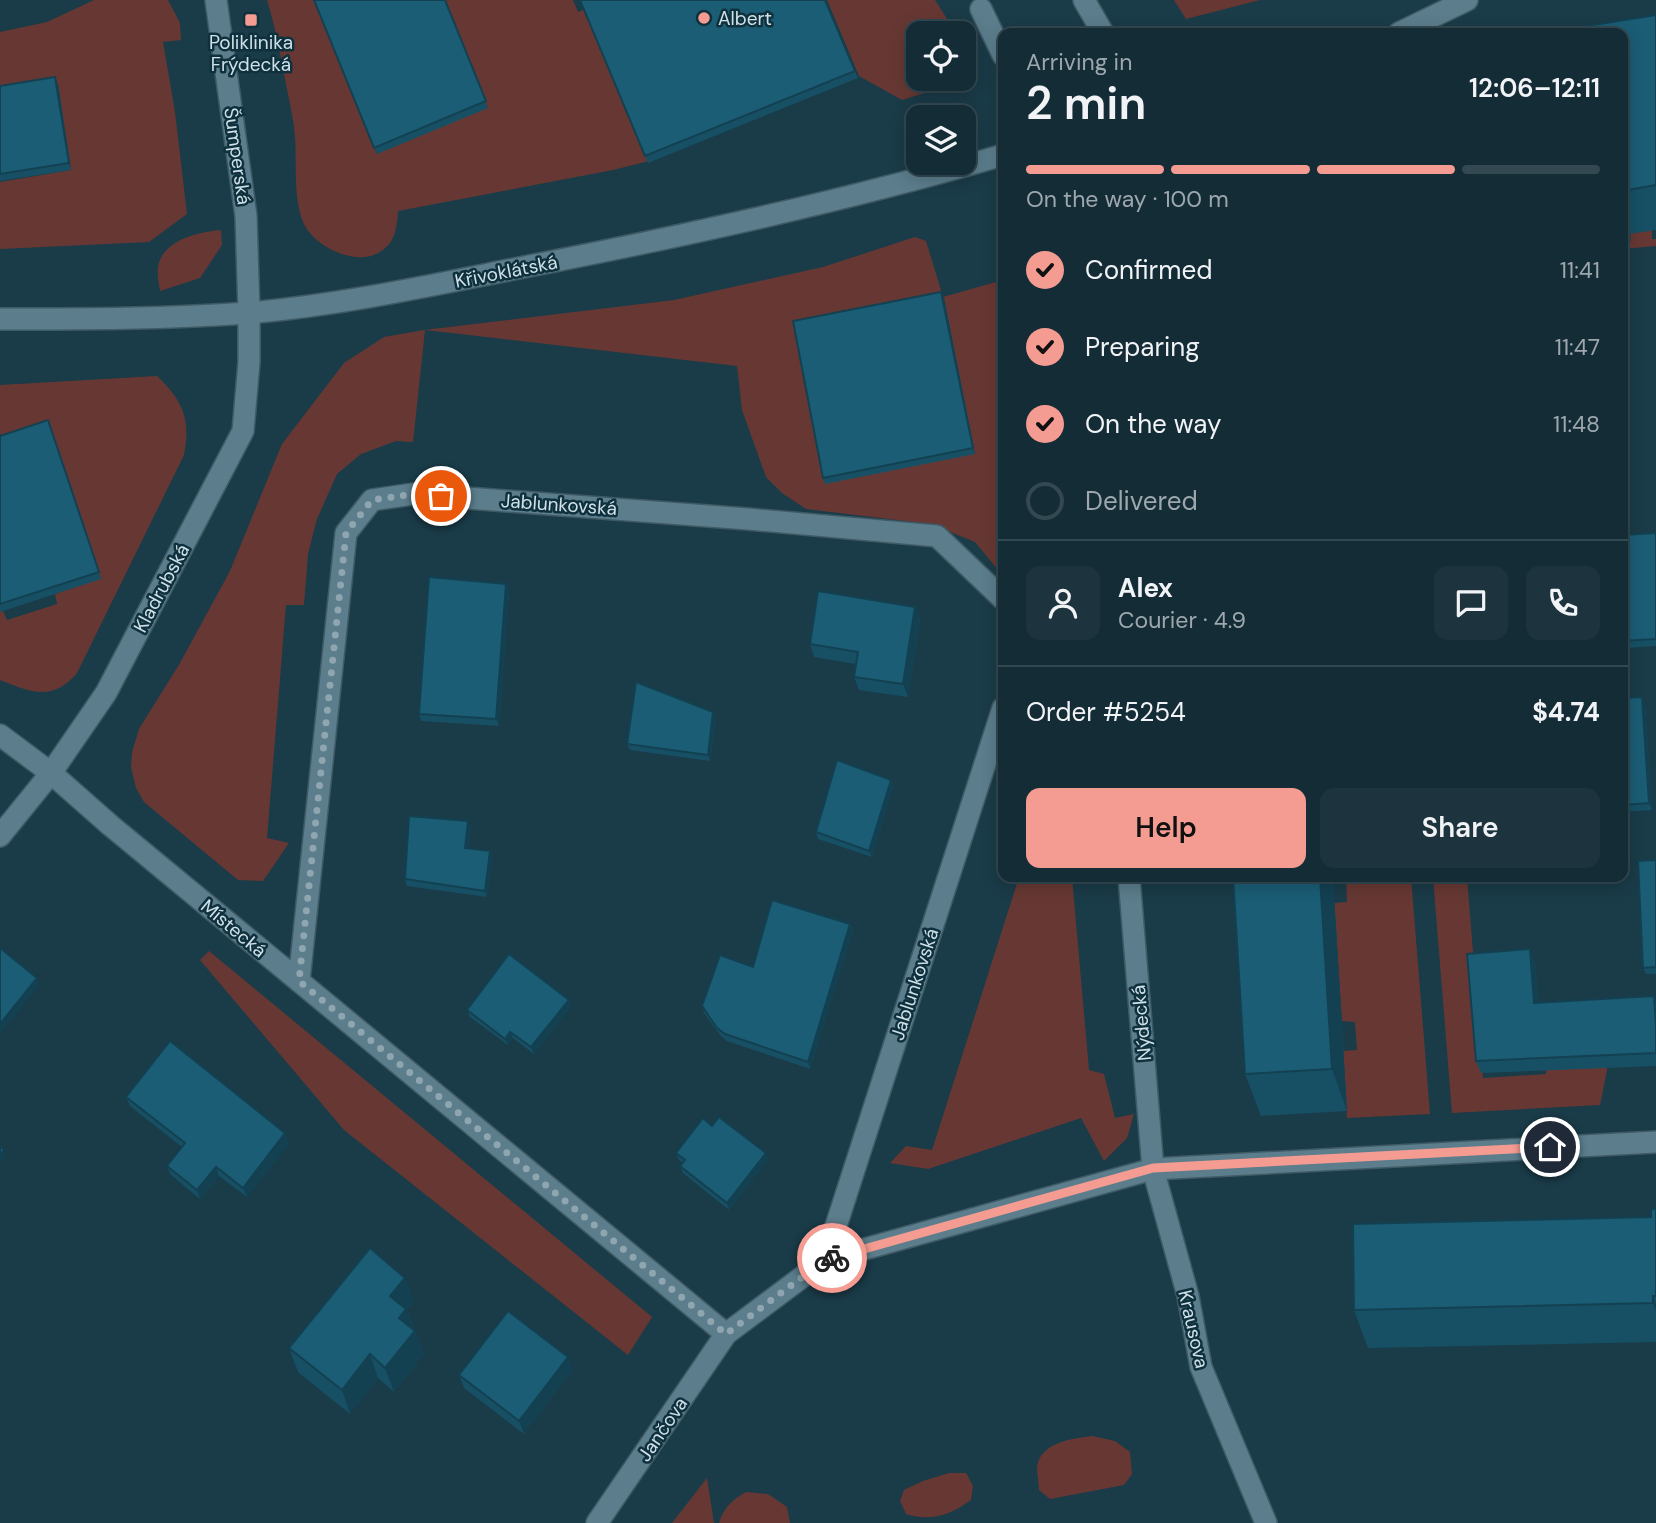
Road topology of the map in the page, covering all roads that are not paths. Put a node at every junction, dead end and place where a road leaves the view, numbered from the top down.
1 (216, 0) edge
2 (1084, 0) edge
3 (1467, 0) edge
4 (981, 9) dead end
5 (1100, 28) edge
6 (1409, 28) edge
7 (998, 45) edge
8 (998, 156) edge
9 (249, 312) junction
10 (0, 319) edge
11 (998, 594) edge
12 (998, 724) edge
13 (0, 735) edge
14 (51, 773) junction
15 (0, 836) edge
16 (1129, 882) edge
17 (299, 981) junction
18 (1656, 1142) edge
19 (1153, 1168) junction
20 (825, 1260) junction
21 (726, 1334) junction
22 (597, 1523) edge
23 (1266, 1523) edge

1 - 9 street, Šumperská
2 - 5 street
3 - 6 street
4 - 7 street
8 - 9 street, Křivoklátská
9 - 10 street, Křivoklátská
9 - 14 street, Kladrubská
11 - 17 street, Jablunkovská
12 - 20 street, Jablunkovská
13 - 14 street, Místecká
14 - 15 street, Kladrubská
14 - 17 street, Místecká
16 - 19 street, Nýdecká
17 - 21 street, Místecká
18 - 19 street
19 - 20 street
19 - 23 street, Krausova
20 - 21 street
21 - 22 street, Jančova

